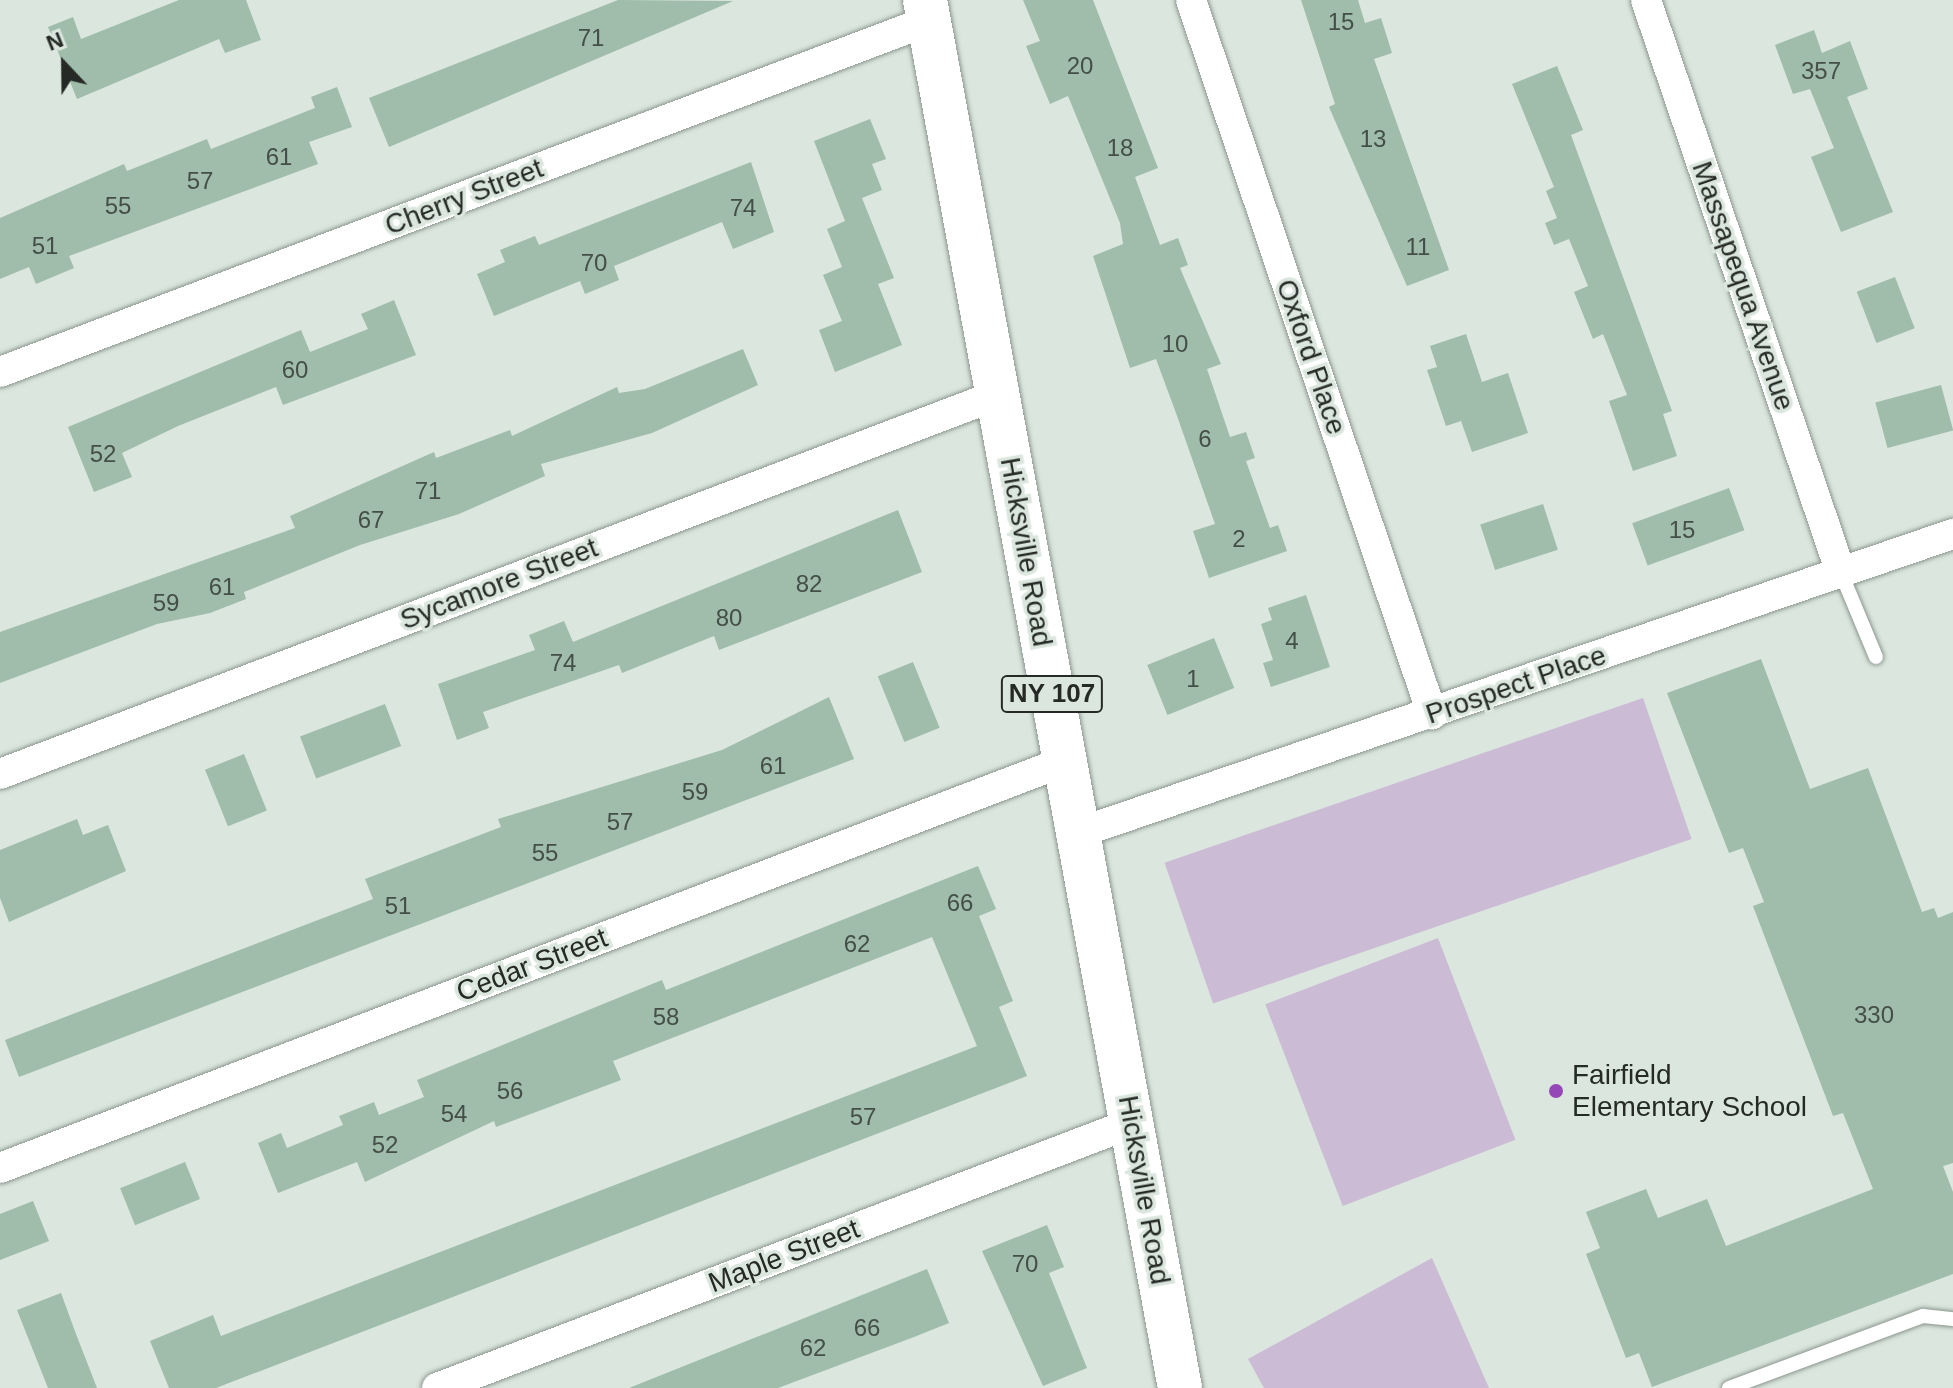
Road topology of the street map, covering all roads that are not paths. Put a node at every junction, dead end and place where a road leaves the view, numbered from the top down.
1 (1191, 0) edge
2 (1646, 0) edge
3 (926, 11) edge
4 (0, 372) edge
5 (997, 395) junction
6 (1953, 534) edge
7 (1841, 573) junction
8 (1876, 657) dead end
9 (1432, 714) junction
10 (1065, 761) junction
11 (0, 774) edge
12 (1078, 833) junction
13 (1132, 1123) junction
14 (0, 1168) edge
15 (1953, 1319) edge
16 (437, 1388) edge
17 (1180, 1388) edge
18 (1729, 1388) edge

1 - 9 street, Oxford Place
2 - 7 street, Massapequa Avenue
3 - 4 street, Cherry Street
3 - 5 main road, Hicksville Road / NY 107
5 - 10 main road, Hicksville Road / NY 107
5 - 11 street, Sycamore Street
6 - 7 street, Prospect Place
7 - 8 lane
7 - 9 street, Prospect Place
9 - 12 street, Prospect Place
10 - 12 main road, Hicksville Road / NY 107
10 - 14 street, Cedar Street
12 - 13 main road, Hicksville Road / NY 107
13 - 16 street, Maple Street
13 - 17 main road, Hicksville Road / NY 107
15 - 18 lane

